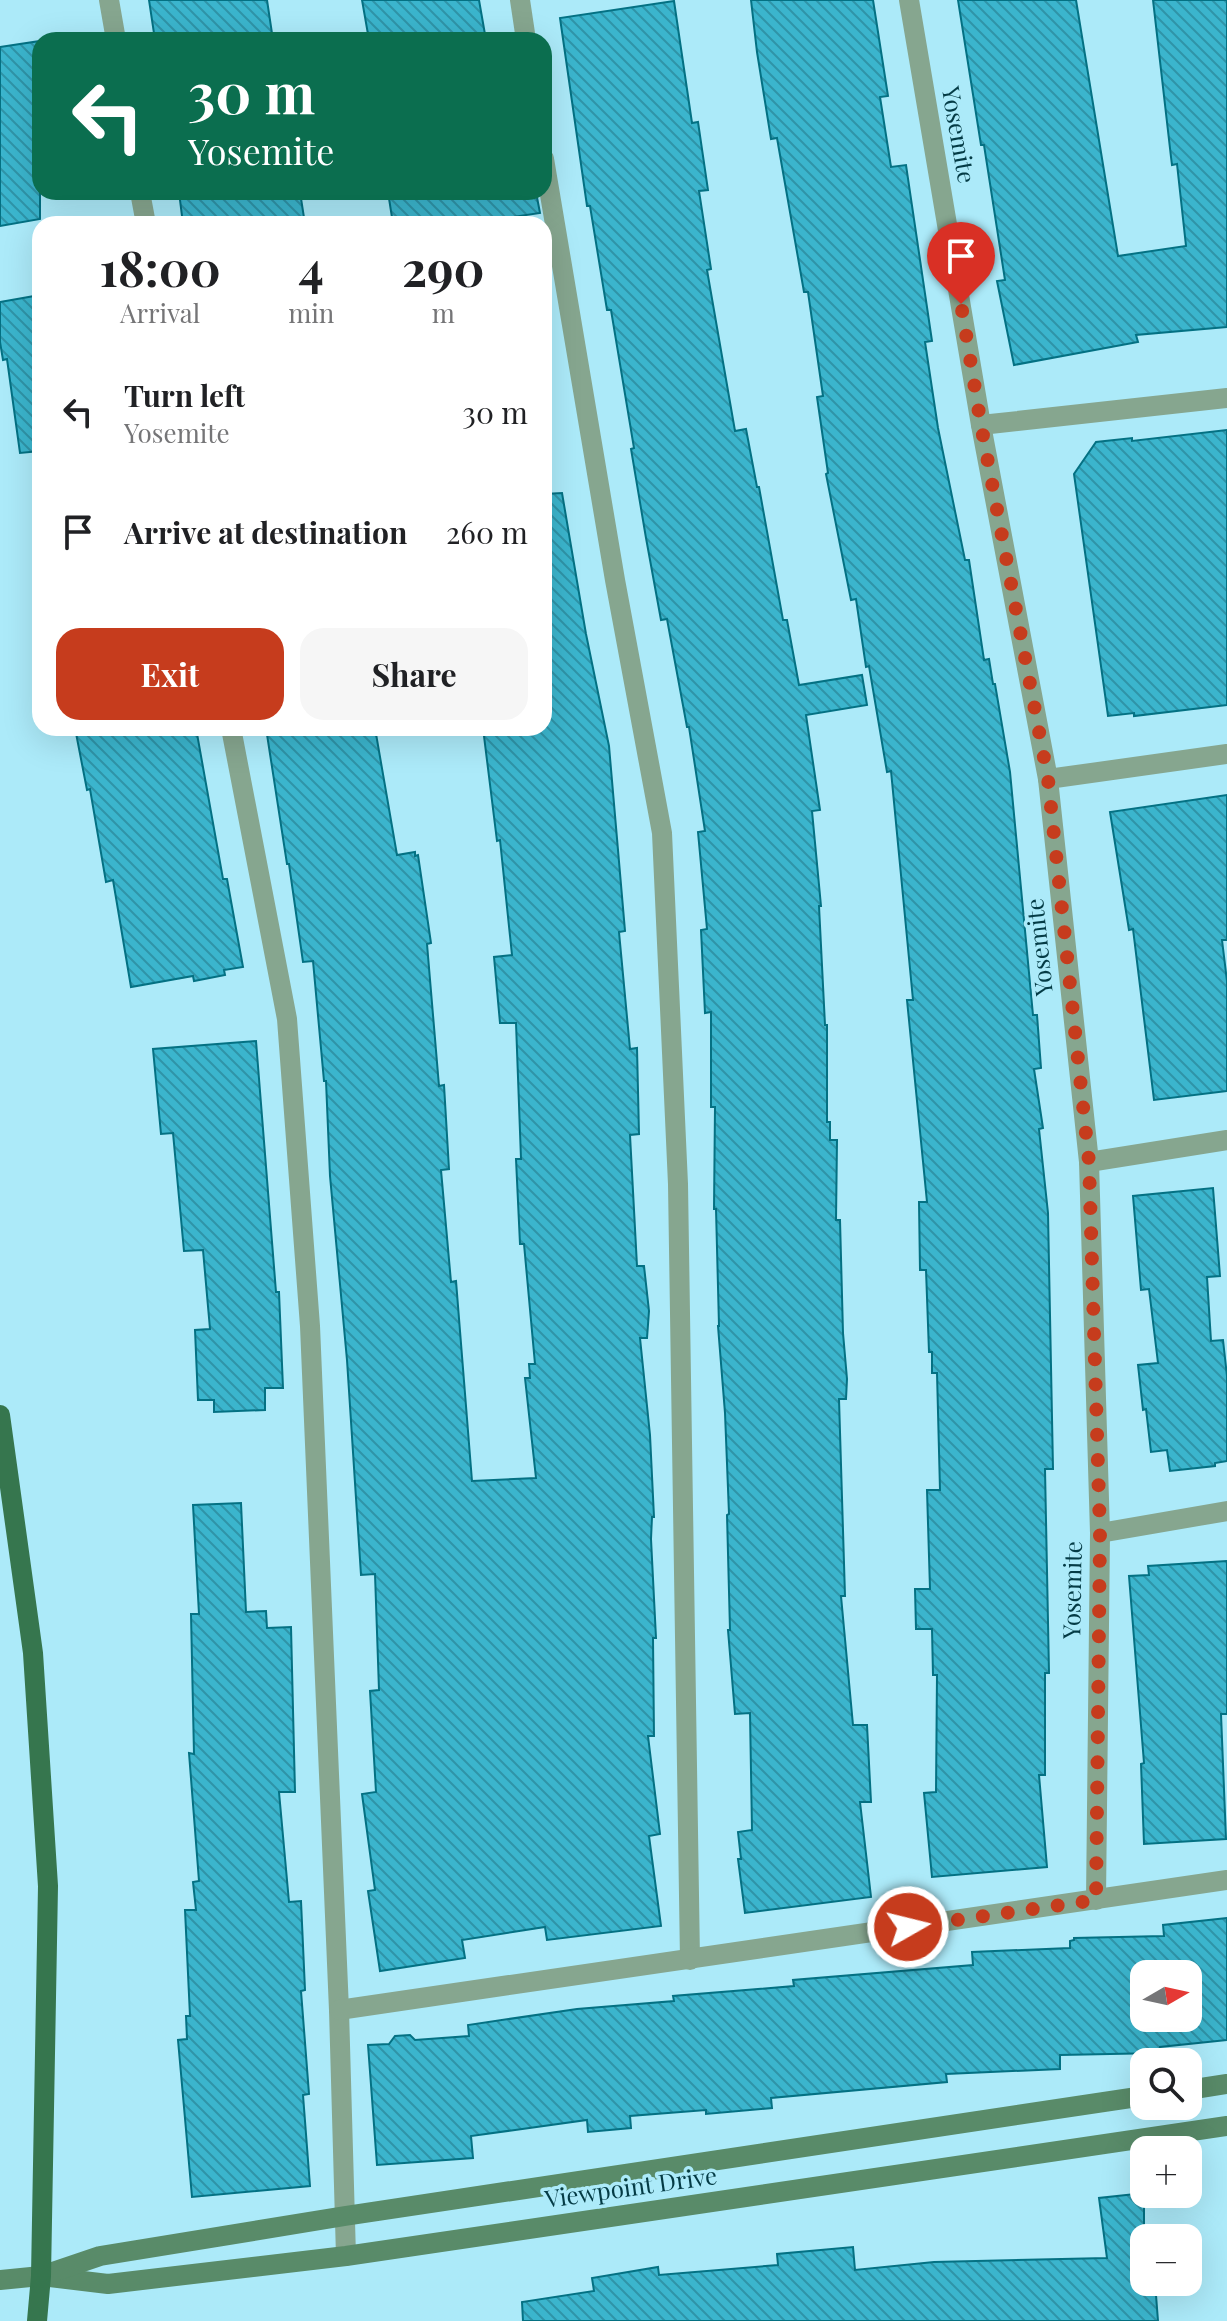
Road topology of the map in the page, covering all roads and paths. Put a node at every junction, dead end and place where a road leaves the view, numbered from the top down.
1 (109, 0) edge
2 (520, 0) edge
3 (909, 0) edge
4 (115, 32) edge
5 (525, 32) edge
6 (551, 200) edge
7 (1227, 398) edge
8 (981, 425) junction
9 (233, 736) edge
10 (1227, 754) edge
11 (1048, 779) junction
12 (1227, 1140) edge
13 (1089, 1162) junction
14 (0, 1415) edge
15 (1227, 1511) edge
16 (1100, 1533) junction
17 (1227, 1880) edge
18 (1096, 1900) junction
19 (690, 1960) junction
20 (339, 2010) junction
21 (1227, 2084) edge
22 (1202, 2088) edge
23 (1130, 2098) edge
24 (1227, 2126) edge
25 (345, 2216) junction
26 (346, 2256) junction
27 (41, 2276) junction
28 (0, 2280) edge
29 (37, 2321) edge

1 - 4 street
2 - 5 street
3 - 8 street, Yosemite
6 - 19 street
7 - 8 street
8 - 11 street, Yosemite
9 - 20 street
10 - 11 street
11 - 13 street, Yosemite
12 - 13 street
13 - 16 street, Yosemite
14 - 27 main road
15 - 16 street
16 - 18 street, Yosemite
17 - 18 street
18 - 19 street
19 - 20 street
20 - 25 street
21 - 22 street
23 - 25 street, Viewpoint Drive
24 - 26 street, Viewpoint Drive
25 - 26 street
25 - 27 street, Viewpoint Drive
26 - 27 street, Viewpoint Drive
27 - 28 street, Viewpoint Drive
27 - 29 main road

